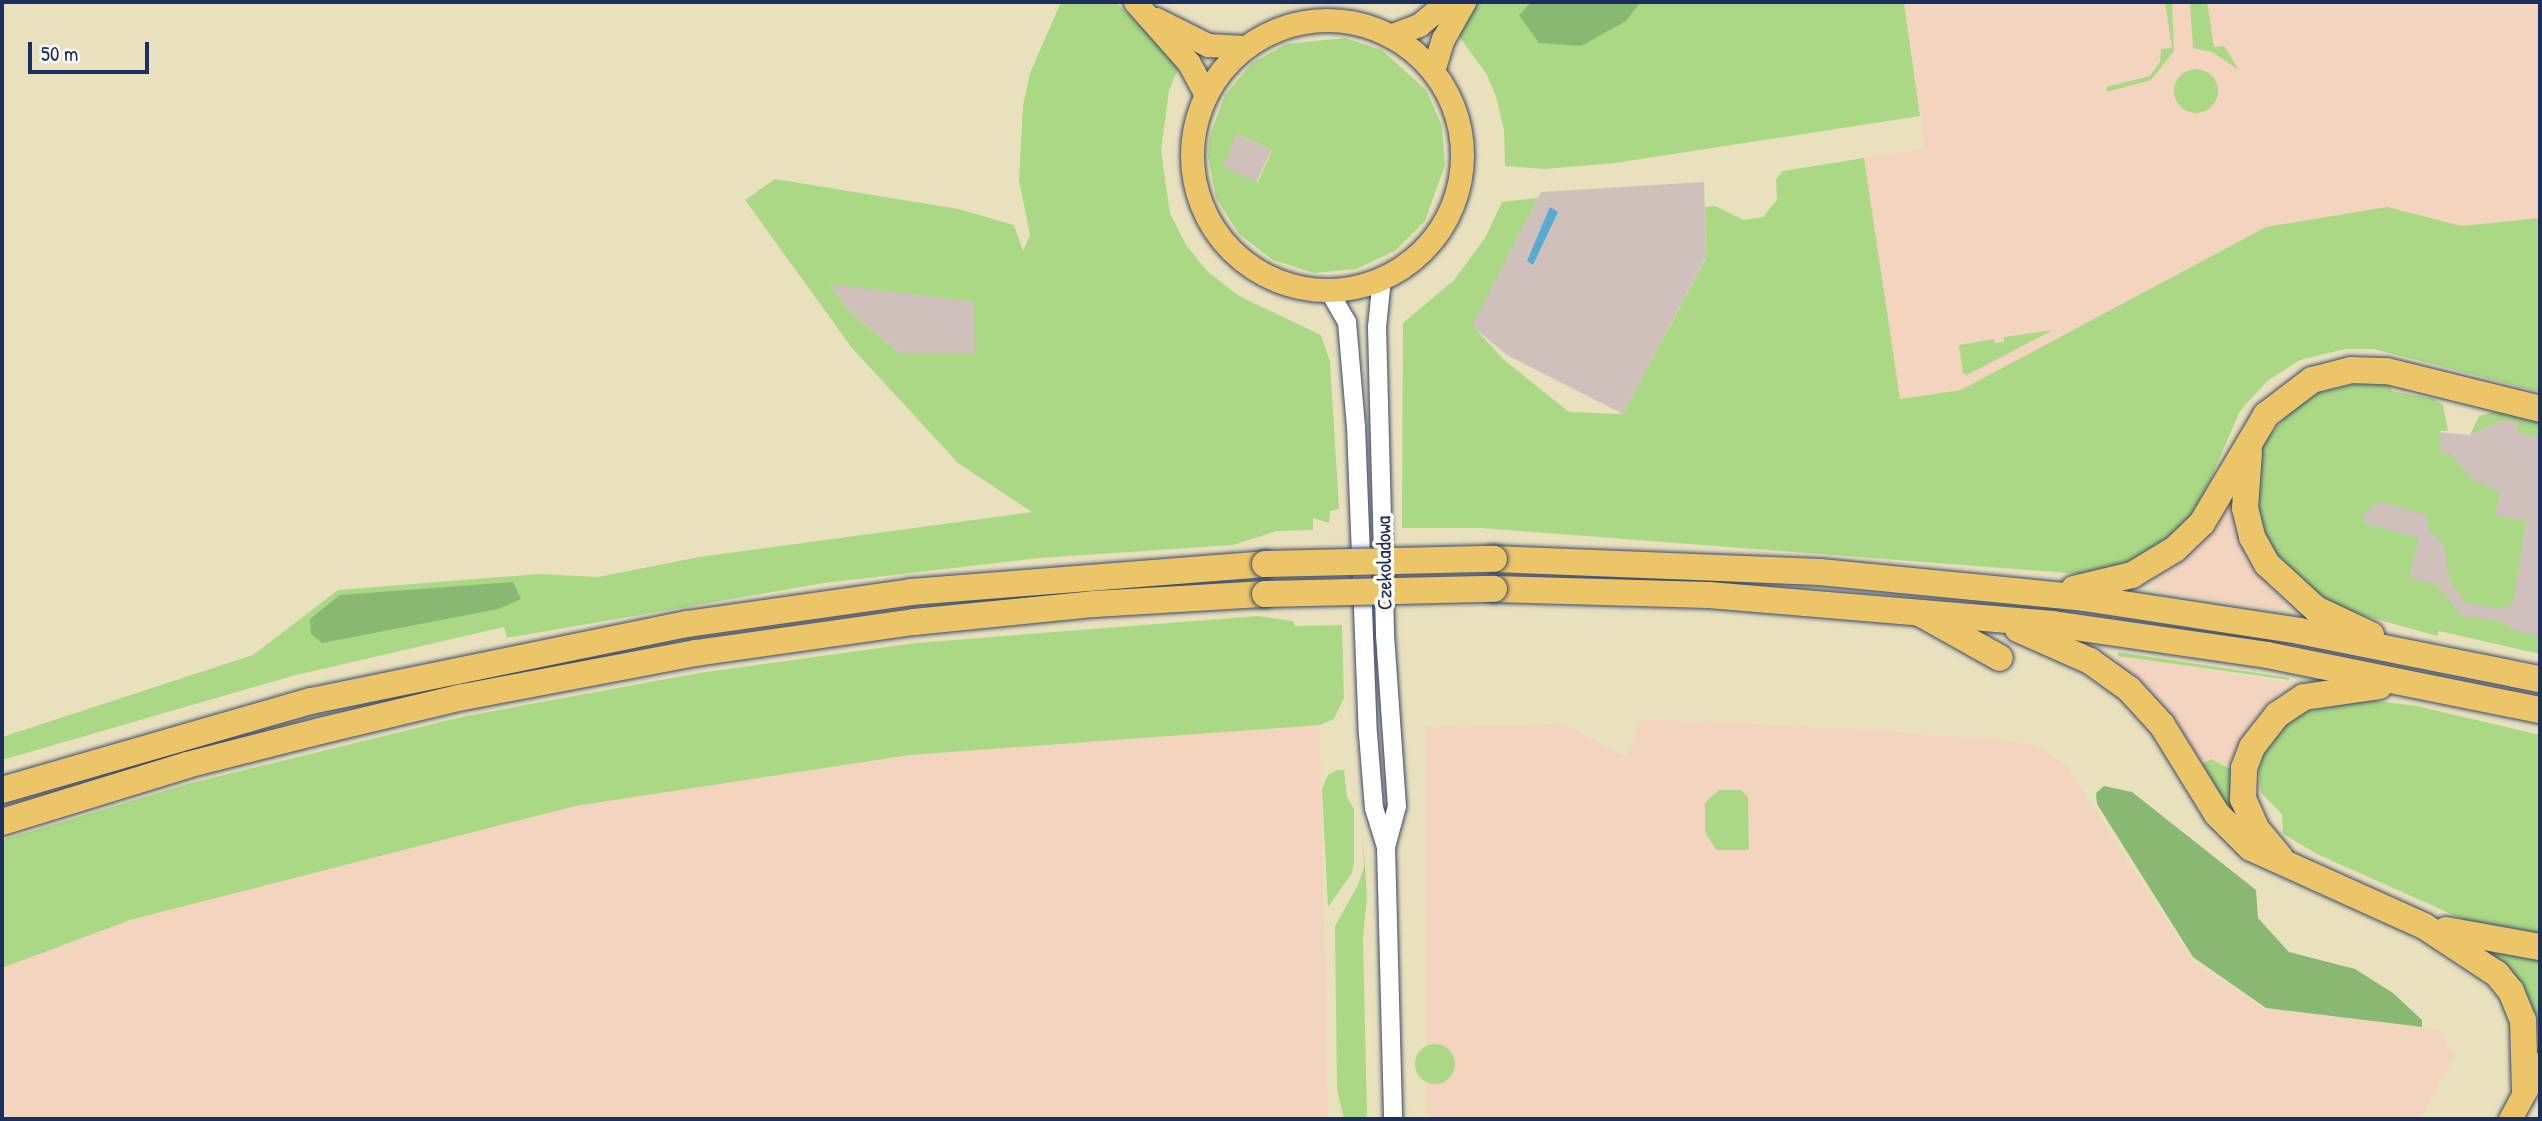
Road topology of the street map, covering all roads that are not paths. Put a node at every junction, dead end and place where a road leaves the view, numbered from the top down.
1 (1446, 2) edge
2 (1464, 2) edge
3 (1143, 9) edge
4 (1390, 36) junction
5 (1244, 47) junction
6 (1433, 71) junction
7 (1206, 94) junction
8 (1382, 278) junction
9 (1329, 291) junction
10 (2540, 409) edge
11 (2249, 445) junction
12 (2049, 594) junction
13 (1910, 609) junction
14 (1954, 613) junction
15 (2426, 654) junction
16 (2000, 658) dead end
17 (2540, 679) edge
18 (2446, 690) junction
19 (2540, 710) edge
20 (2, 790) edge
21 (2, 822) edge
22 (1386, 847) junction
23 (2297, 871) junction
24 (2424, 926) junction
25 (2540, 947) edge
26 (2540, 1064) edge
27 (2533, 1086) edge
28 (1393, 1119) edge
29 (2510, 1119) edge

1 - 4 main road
2 - 6 main road
3 - 5 main road
3 - 7 main road
4 - 5 main road
4 - 6 main road
5 - 7 main road
6 - 8 main road
7 - 9 main road
8 - 9 main road
8 - 22 street, Czekoladowa
9 - 22 street, Czekoladowa
10 - 11 highway
11 - 12 highway
11 - 15 highway
12 - 15 highway
12 - 20 highway, bridge
13 - 14 highway
13 - 16 highway
13 - 21 highway, bridge
14 - 18 highway
14 - 23 highway
15 - 17 highway
18 - 19 highway
18 - 23 highway
22 - 28 street, Czekoladowa
23 - 24 highway
24 - 25 highway
24 - 27 highway
26 - 27 main road
27 - 29 main road

